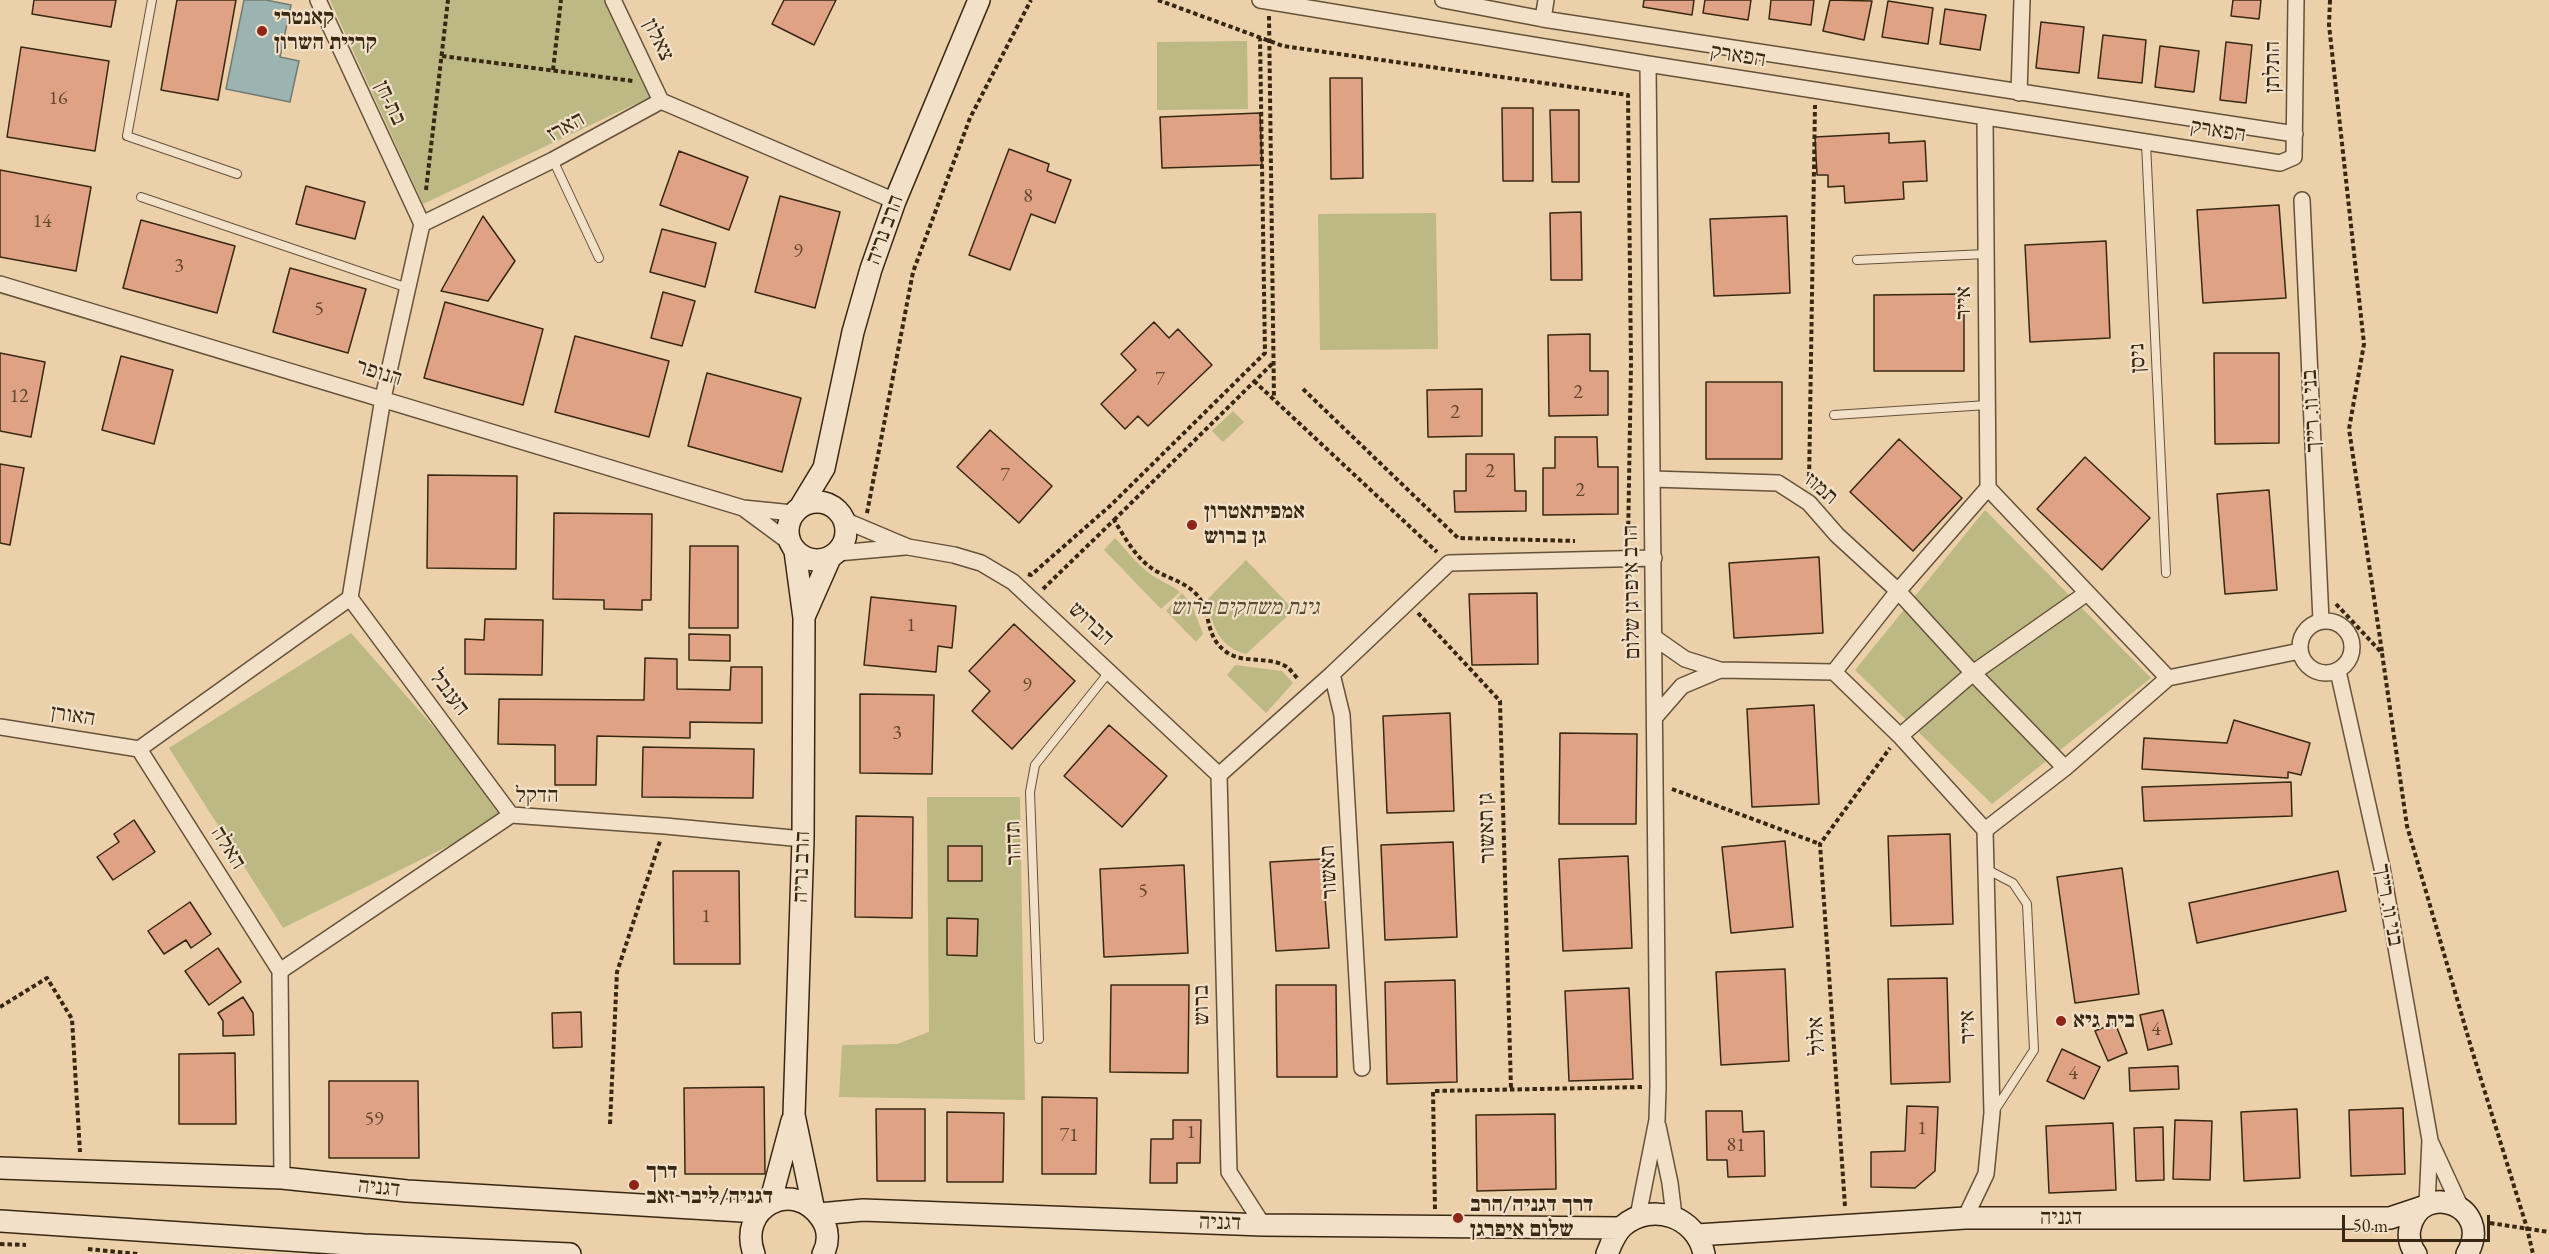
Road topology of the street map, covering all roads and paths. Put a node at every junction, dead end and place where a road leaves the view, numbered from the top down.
1 (152, 0) edge
2 (318, 0) edge
3 (448, 0) edge
4 (561, 0) edge
5 (613, 0) edge
6 (979, 0) edge
7 (1031, 0) edge
8 (1158, 0) edge
9 (1443, 0) edge
10 (1546, 0) edge
11 (2022, 0) edge
12 (2296, 0) edge
13 (2330, 0) edge
14 (1264, 1) edge
15 (1543, 19) junction
16 (1260, 38) junction
17 (1269, 41) junction
18 (441, 56) junction
19 (1648, 64) junction
20 (553, 70) junction
21 (654, 84) junction
22 (1815, 91) junction
23 (2019, 93) junction
24 (661, 101) junction
25 (1985, 118) junction
26 (2295, 134) junction
27 (2146, 143) junction
28 (553, 160) junction
29 (237, 174) dead end
30 (141, 198) dead end
31 (2302, 200) dead end
32 (895, 201) junction
33 (422, 224) junction
34 (1986, 254) junction
35 (599, 258) dead end
36 (1857, 260) dead end
37 (0, 284) edge
38 (408, 288) junction
39 (1273, 363) junction
40 (1254, 381) junction
41 (1303, 389) dead end
42 (383, 398) junction
43 (1274, 399) junction
44 (1987, 405) junction
45 (1834, 415) dead end
46 (824, 468) junction
47 (1653, 478) junction
48 (1988, 488) junction
49 (1809, 503) junction
50 (743, 508) junction
51 (797, 510) junction
52 (839, 514) junction
53 (878, 518) dead end
54 (1114, 520) junction
55 (1584, 541) dead end
56 (1618, 542) dead end
57 (792, 547) junction
58 (908, 547) junction
59 (833, 555) junction
60 (1654, 558) junction
61 (1449, 563) junction
62 (1020, 571) dead end
63 (2166, 573) dead end
64 (2319, 586) junction
65 (1898, 591) junction
66 (2087, 593) junction
67 (350, 598) junction
68 (1032, 600) junction
69 (1408, 602) junction
70 (804, 618) junction
71 (2321, 621) junction
72 (1655, 639) junction
73 (2300, 651) junction
74 (2382, 653) junction
75 (1720, 670) junction
76 (2338, 671) junction
77 (1109, 672) junction
78 (1834, 672) junction
79 (1973, 673) junction
80 (1332, 674) junction
81 (2168, 678) junction
82 (1311, 693) junction
83 (1655, 717) junction
84 (0, 727) edge
85 (1900, 736) junction
86 (139, 749) junction
87 (2065, 768) junction
88 (1219, 775) junction
89 (1656, 783) junction
90 (511, 815) junction
91 (665, 826) junction
92 (1985, 830) junction
93 (803, 839) junction
94 (1820, 844) junction
95 (1986, 869) junction
96 (280, 972) junction
97 (0, 1007) edge
98 (1040, 1039) dead end
99 (1362, 1068) dead end
100 (1658, 1087) junction
101 (1511, 1089) junction
102 (1992, 1113) junction
103 (794, 1115) junction
104 (1657, 1120) junction
105 (610, 1124) dead end
106 (2430, 1140) junction
107 (0, 1168) edge
108 (81, 1170) junction
109 (282, 1178) junction
110 (2425, 1206) junction
111 (764, 1208) junction
112 (816, 1210) junction
113 (2466, 1214) junction
114 (1674, 1216) junction
115 (1965, 1218) junction
116 (0, 1221) edge
117 (1629, 1222) junction
118 (1263, 1225) junction
119 (1847, 1226) junction
120 (1435, 1228) junction
121 (2527, 1228) junction
122 (2549, 1232) edge
123 (0, 1244) edge
124 (1701, 1244) edge
125 (31, 1245) dead end
126 (84, 1249) dead end
127 (367, 1249) edge
128 (438, 1251) edge
129 (138, 1254) edge
130 (570, 1254) edge
131 (754, 1254) edge
132 (823, 1254) edge
133 (1607, 1254) edge
134 (2416, 1254) edge
135 (2468, 1254) edge
136 (2532, 1254) edge

1 - 29 lane
2 - 33 street, בת-חן
3 - 18 path
4 - 20 path
5 - 21 street, צאלון
6 - 32 street, הרב נריה
7 - 53 path
8 - 16 path
9 - 15 street, הפארק
10 - 15 street
11 - 23 street
12 - 26 street, התלתן
13 - 74 path
14 - 17 path
14 - 19 street, הפארק
15 - 23 street, הפארק
16 - 17 path
16 - 62 path
17 - 39 path
17 - 56 path
18 - 20 path
18 - 33 path
19 - 22 street, הפארק
19 - 47 street, הרב איפרגן שלום
20 - 21 path
21 - 24 street, צאלון
22 - 25 street, הפארק
22 - 49 path
23 - 26 street, הפארק
24 - 28 street, הארז
24 - 32 street
25 - 27 street, הפארק
25 - 34 street, אייר
26 - 27 street, הפארק
27 - 63 lane, ניסן
28 - 33 street, הארז
28 - 35 lane
30 - 38 lane
31 - 64 street, בני וו. רייך
32 - 46 street, הרב נריה
33 - 38 street
34 - 36 lane
34 - 44 street, אייר
37 - 42 street, הנופר
38 - 42 street
39 - 40 path
39 - 43 path
40 - 43 path
40 - 54 path
41 - 55 path
42 - 50 street, הנופר
42 - 67 street
43 - 61 path
44 - 45 lane
44 - 48 street, אייר
46 - 51 street, הרב נריה
46 - 52 street, הרב נריה
47 - 49 street, תמוז
47 - 60 street, הרב איפרגן שלום
48 - 65 street
48 - 66 street
49 - 65 street, תמוז
50 - 51 street, הנופר
50 - 57 street, הנופר
51 - 52 street
51 - 57 street
52 - 58 street, הברוש
52 - 59 street
54 - 68 path
54 - 82 path
57 - 59 street
57 - 70 street, הרב נריה
58 - 59 street, הברוש
58 - 68 street, הברוש
59 - 70 street, הרב נריה
60 - 61 street
60 - 72 street, הרב איפרגן שלום
61 - 69 street
64 - 71 street, בני וו. רייך
64 - 74 path
65 - 78 street
65 - 79 street
66 - 79 street
66 - 81 street
67 - 86 street
67 - 90 street, הענבל
68 - 77 street, הברוש
69 - 80 street
69 - 101 path, גן תאשור
70 - 93 street, הרב נריה
71 - 73 street
71 - 76 street
72 - 75 street
72 - 83 street, הרב איפרגן שלום
73 - 76 street
73 - 81 street
74 - 121 path
75 - 78 street
75 - 83 street
76 - 106 street, בני וו. רייך
77 - 88 street, הברוש
77 - 98 lane, תדהר
78 - 85 street
79 - 85 street
79 - 87 street
80 - 82 street
80 - 99 street, תאשור
81 - 87 street
82 - 88 street
83 - 89 street, הרב איפרגן שלום
84 - 86 street, האורן
85 - 92 street
85 - 94 path
86 - 96 street, האלה
87 - 92 street
88 - 118 street, ברוש
89 - 94 path
89 - 100 street, הרב איפרגן שלום
90 - 91 street, הדקל
90 - 96 street, הדקל
91 - 93 street, הדקל
91 - 105 path
92 - 95 street, אייר
93 - 103 street, הרב נריה
94 - 119 path, אלול
95 - 102 street, אייר
95 - 102 lane
96 - 109 street
97 - 108 path
100 - 101 path
100 - 104 street, הרב איפרגן שלום
101 - 120 path
102 - 115 street, אייר
103 - 111 street, הרב נריה
103 - 112 street, הרב נריה
104 - 114 street, הרב איפרגן שלום
104 - 117 street, הרב איפרגן שלום
106 - 110 street, בני וו. רייך
106 - 113 street, בני וו. רייך
107 - 108 street, דגניה
108 - 109 street, דגניה
109 - 111 street, דגניה
110 - 113 street
110 - 115 street, דגניה
110 - 134 street, בני וו. רייך
111 - 112 street, דגניה
111 - 131 street, הרב נריה
112 - 118 street, דגניה
112 - 132 street, הרב נריה
113 - 121 path
113 - 135 street, בני וו. רייך
114 - 117 street, דגניה
114 - 124 street
115 - 119 street, דגניה
116 - 127 street
117 - 120 street, דגניה
117 - 133 street
118 - 120 street, דגניה
119 - 124 street, דגניה
121 - 122 path
121 - 136 path
123 - 125 path
126 - 129 path
127 - 128 street
128 - 130 street

